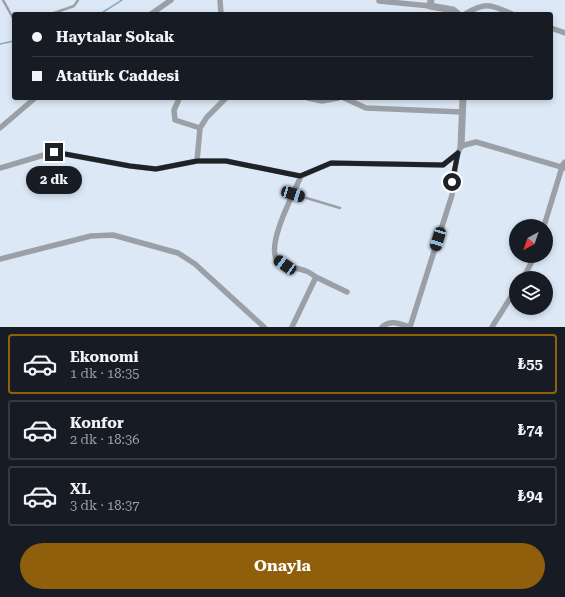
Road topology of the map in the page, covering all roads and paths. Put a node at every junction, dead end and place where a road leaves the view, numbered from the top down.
1 (4, 0) edge
2 (78, 0) edge
3 (171, 0) edge
4 (220, 0) edge
5 (379, 1) dead end
6 (430, 3) edge
7 (57, 12) edge
8 (154, 12) edge
9 (220, 12) edge
10 (456, 12) edge
11 (469, 12) edge
12 (507, 12) edge
13 (12, 16) edge
14 (553, 29) edge
15 (565, 33) edge
16 (33, 100) edge
17 (179, 100) edge
18 (224, 100) edge
19 (315, 100) edge
20 (330, 100) edge
21 (348, 100) edge
22 (463, 100) edge
23 (462, 112) junction
24 (0, 128) edge
25 (200, 128) junction
26 (461, 146) junction
27 (458, 153) junction
28 (197, 161) junction
29 (564, 166) edge
30 (0, 168) edge
31 (300, 176) junction
32 (293, 194) junction
33 (340, 208) dead end
34 (546, 219) edge
35 (0, 259) edge
36 (316, 277) junction
37 (347, 292) dead end
38 (509, 300) edge
39 (264, 327) edge
40 (292, 327) edge
41 (382, 327) edge
42 (410, 327) edge
43 (492, 327) edge

1 - 13 lane
2 - 7 lane
3 - 8 street
4 - 9 street
5 - 6 street
6 - 10 street
11 - 12 street
14 - 15 street
16 - 24 street
17 - 25 street
18 - 25 street
19 - 20 street
21 - 23 street
22 - 23 street
23 - 26 street
25 - 28 street
26 - 27 street
26 - 29 street
27 - 31 street
27 - 42 street
28 - 30 street
28 - 31 street
29 - 34 street
31 - 32 street
32 - 33 lane
32 - 36 street
35 - 39 street
36 - 37 street
36 - 40 street
38 - 43 street
41 - 42 street

